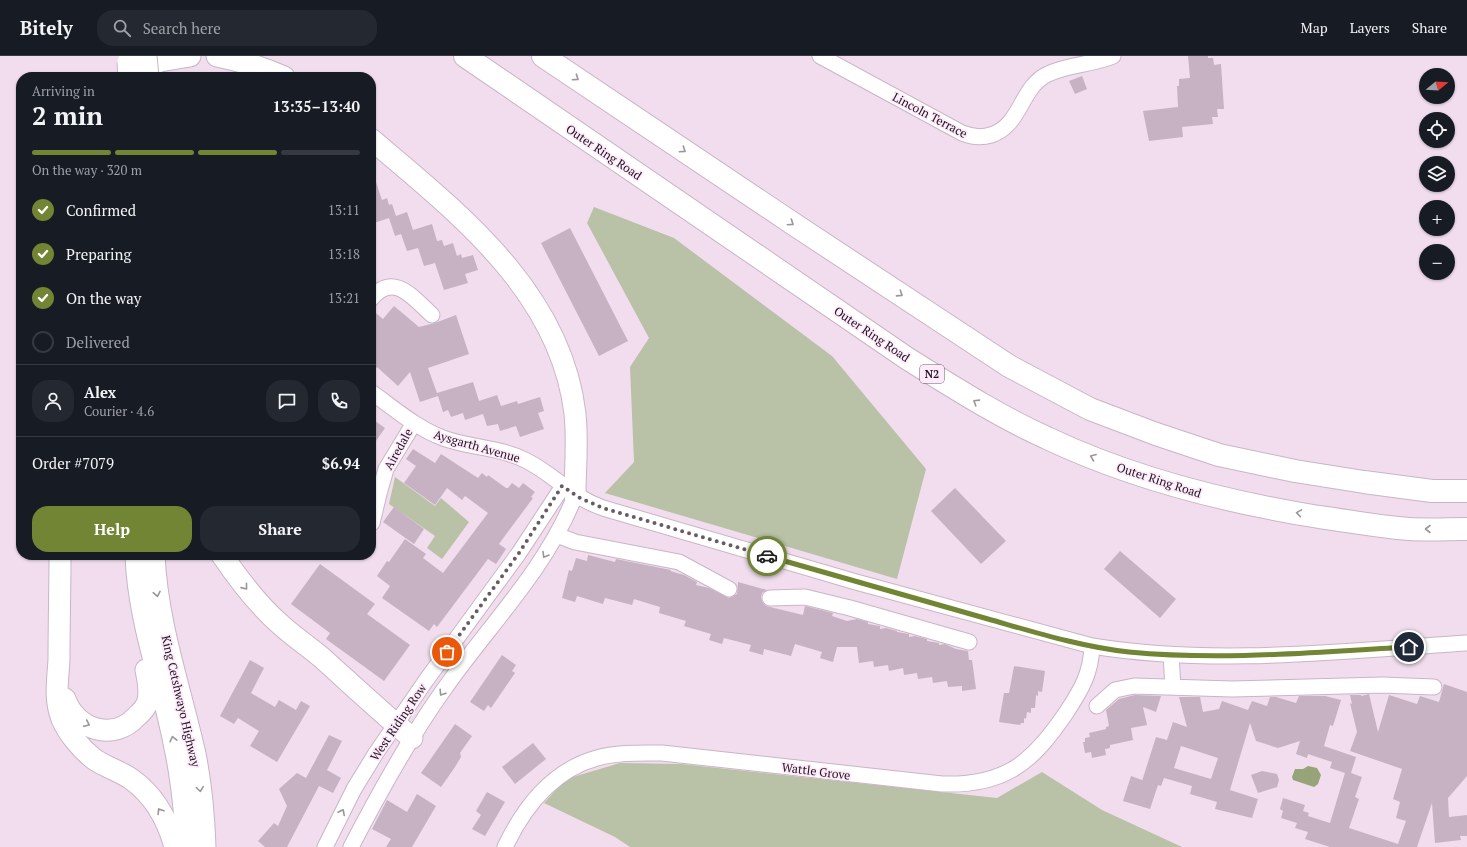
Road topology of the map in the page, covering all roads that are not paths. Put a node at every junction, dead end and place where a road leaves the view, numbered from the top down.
1 (190, 56) edge
2 (217, 56) edge
3 (465, 56) edge
4 (543, 56) edge
5 (820, 56) edge
6 (1113, 56) edge
7 (132, 66) edge
8 (141, 72) edge
9 (273, 72) edge
10 (376, 143) edge
11 (376, 294) edge
12 (432, 315) dead end
13 (376, 396) edge
14 (414, 423) junction
15 (571, 486) junction
16 (1467, 491) edge
17 (376, 504) edge
18 (1467, 529) edge
19 (557, 534) junction
20 (60, 560) edge
21 (137, 560) edge
22 (154, 560) edge
23 (226, 560) edge
24 (856, 582) junction
25 (139, 584) junction
26 (729, 589) dead end
27 (770, 598) dead end
28 (850, 608) junction
29 (969, 642) dead end
30 (1467, 643) edge
31 (1092, 646) junction
32 (1171, 655) junction
33 (439, 663) junction
34 (58, 668) junction
35 (454, 675) junction
36 (1173, 687) junction
37 (1434, 687) dead end
38 (1097, 706) dead end
39 (396, 724) junction
40 (412, 738) junction
41 (175, 847) edge
42 (187, 847) edge
43 (205, 847) edge
44 (325, 847) edge
45 (351, 847) edge
46 (506, 847) edge

1 - 7 main road
2 - 9 main road
18 -> 3 highway, Outer Ring Road / N2
4 -> 16 highway
5 - 6 street, Lincoln Terrace
7 - 8 main road, bridge
10 - 15 main road
11 - 12 street
13 - 14 street, Aysgarth Avenue
14 - 15 street, Aysgarth Avenue
14 - 17 street, Airedale
15 - 19 street, West Riding Row
15 - 24 street, Aysgarth Avenue
15 - 33 street, West Riding Row
19 - 26 street
19 -> 35 street, West Riding Row
20 - 34 main road
21 - 25 main road, King Cetshwayo Highway
22 -> 43 main road, King Cetshwayo Highway
23 -> 39 main road
24 - 28 street
24 - 31 street, Aysgarth Avenue
34 -> 25 main road
42 -> 25 main road, King Cetshwayo Highway
27 - 28 street
28 - 29 street
30 - 32 street, Aysgarth Avenue
31 - 32 street, Aysgarth Avenue
31 - 46 street, Wattle Grove
32 - 36 street
33 - 35 street
33 - 39 street, West Riding Row
41 -> 34 main road
35 -> 40 street, West Riding Row
36 - 37 street
36 - 38 street
39 - 40 main road
44 -> 39 street, West Riding Row
40 - 45 street, West Riding Row

